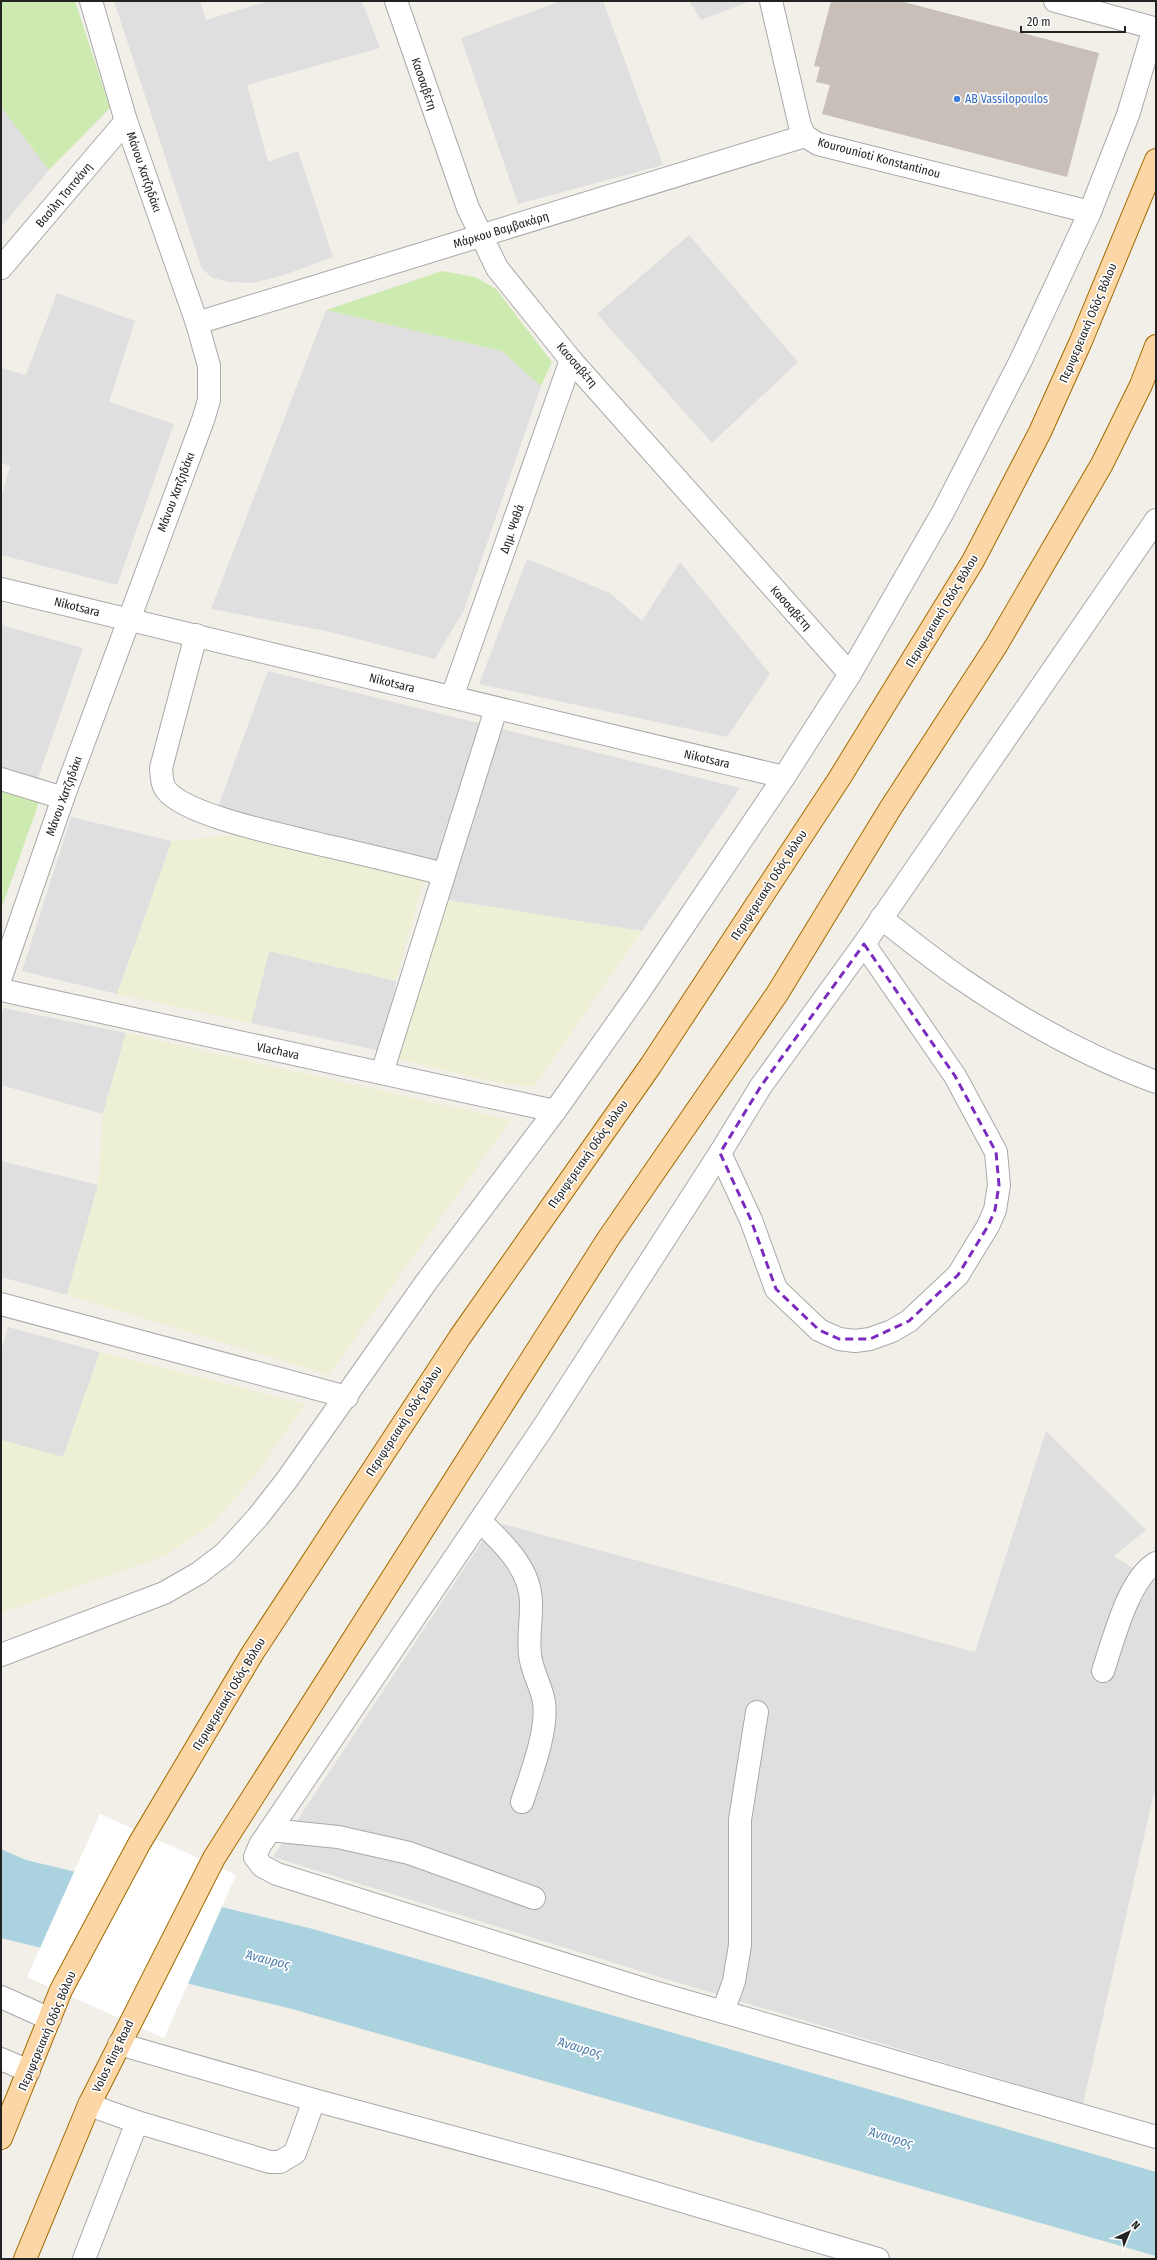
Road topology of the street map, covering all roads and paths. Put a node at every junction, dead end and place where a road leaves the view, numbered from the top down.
1 (91, 1) edge
2 (396, 1) edge
3 (771, 1) edge
4 (1055, 1) edge
5 (126, 121) junction
6 (805, 136) junction
7 (1156, 160) edge
8 (1090, 212) junction
9 (480, 236) junction
10 (1, 268) edge
11 (197, 323) junction
12 (1156, 346) edge
13 (571, 360) junction
14 (1156, 520) edge
15 (1, 589) edge
16 (128, 620) junction
17 (196, 635) junction
18 (850, 674) junction
19 (452, 698) junction
20 (496, 709) junction
21 (784, 778) junction
22 (1, 779) edge
23 (63, 798) junction
24 (444, 874) junction
25 (881, 918) junction
26 (864, 944) junction
27 (1, 977) edge
28 (1, 990) edge
29 (382, 1073) junction
30 (1156, 1082) edge
31 (555, 1111) junction
32 (720, 1153) junction
33 (1, 1304) edge
34 (347, 1397) junction
35 (480, 1521) junction
36 (1156, 1563) edge
37 (1, 1655) edge
38 (1103, 1671) dead end
39 (757, 1712) dead end
40 (522, 1802) dead end
41 (270, 1830) junction
42 (534, 1898) dead end
43 (1, 1998) edge
44 (723, 2012) junction
45 (50, 2019) junction
46 (119, 2044) junction
47 (1, 2059) edge
48 (30, 2071) junction
49 (314, 2100) junction
50 (89, 2105) junction
51 (137, 2122) junction
52 (1156, 2137) edge
53 (1, 2138) edge
54 (25, 2259) edge
55 (84, 2259) edge
56 (878, 2259) edge

1 - 5 street, Μάνου Χατζηδάκι
2 - 9 street, Κασσαβέτη
3 - 6 street, Kourounioti Konstantinou
4 - 8 street
5 - 10 street, Βασίλη Τσιτσάνη
5 - 11 street, Μάνου Χατζηδάκι
6 - 8 street, Kourounioti Konstantinou
6 - 9 street, Μάρκου Βαμβακάρη
7 - 45 main road, Περιφερειακή Οδός Βόλου
8 - 18 street
9 - 11 street, Μάρκου Βαμβακάρη
9 - 13 street, Κασσαβέτη
11 - 16 street, Μάνου Χατζηδάκι
12 - 46 main road, Volos Ring Road
13 - 18 street, Κασσαβέτη
13 - 19 street, Δημ. Ψαθά
14 - 25 street
15 - 16 street, Nikotsara
16 - 17 street, Nikotsara
16 - 23 street, Μάνου Χατζηδάκι
17 - 19 street, Nikotsara
17 - 24 street
18 - 21 street
19 - 20 street, Nikotsara
20 - 21 street, Nikotsara
20 - 24 street
21 - 31 street
22 - 23 street
23 - 27 street, Μάνου Χατζηδάκι
24 - 29 street
25 - 26 street
25 - 30 street
26 - 32 street
26 - 32 street
28 - 29 street, Vlachava
29 - 31 street, Vlachava
31 - 34 street
32 - 35 street
33 - 34 street
34 - 37 street
35 - 40 street
35 - 41 street
36 - 38 street
39 - 44 street
41 - 42 street
41 - 44 street
43 - 45 street
44 - 52 street
45 - 48 main road, Περιφερειακή Οδός Βόλου
46 - 49 street
46 - 50 main road, Volos Ring Road
47 - 48 street
48 - 53 main road, Περιφερειακή Οδός Βόλου
49 - 51 street
49 - 56 street
50 - 51 street
50 - 54 main road, Volos Ring Road
51 - 55 street

